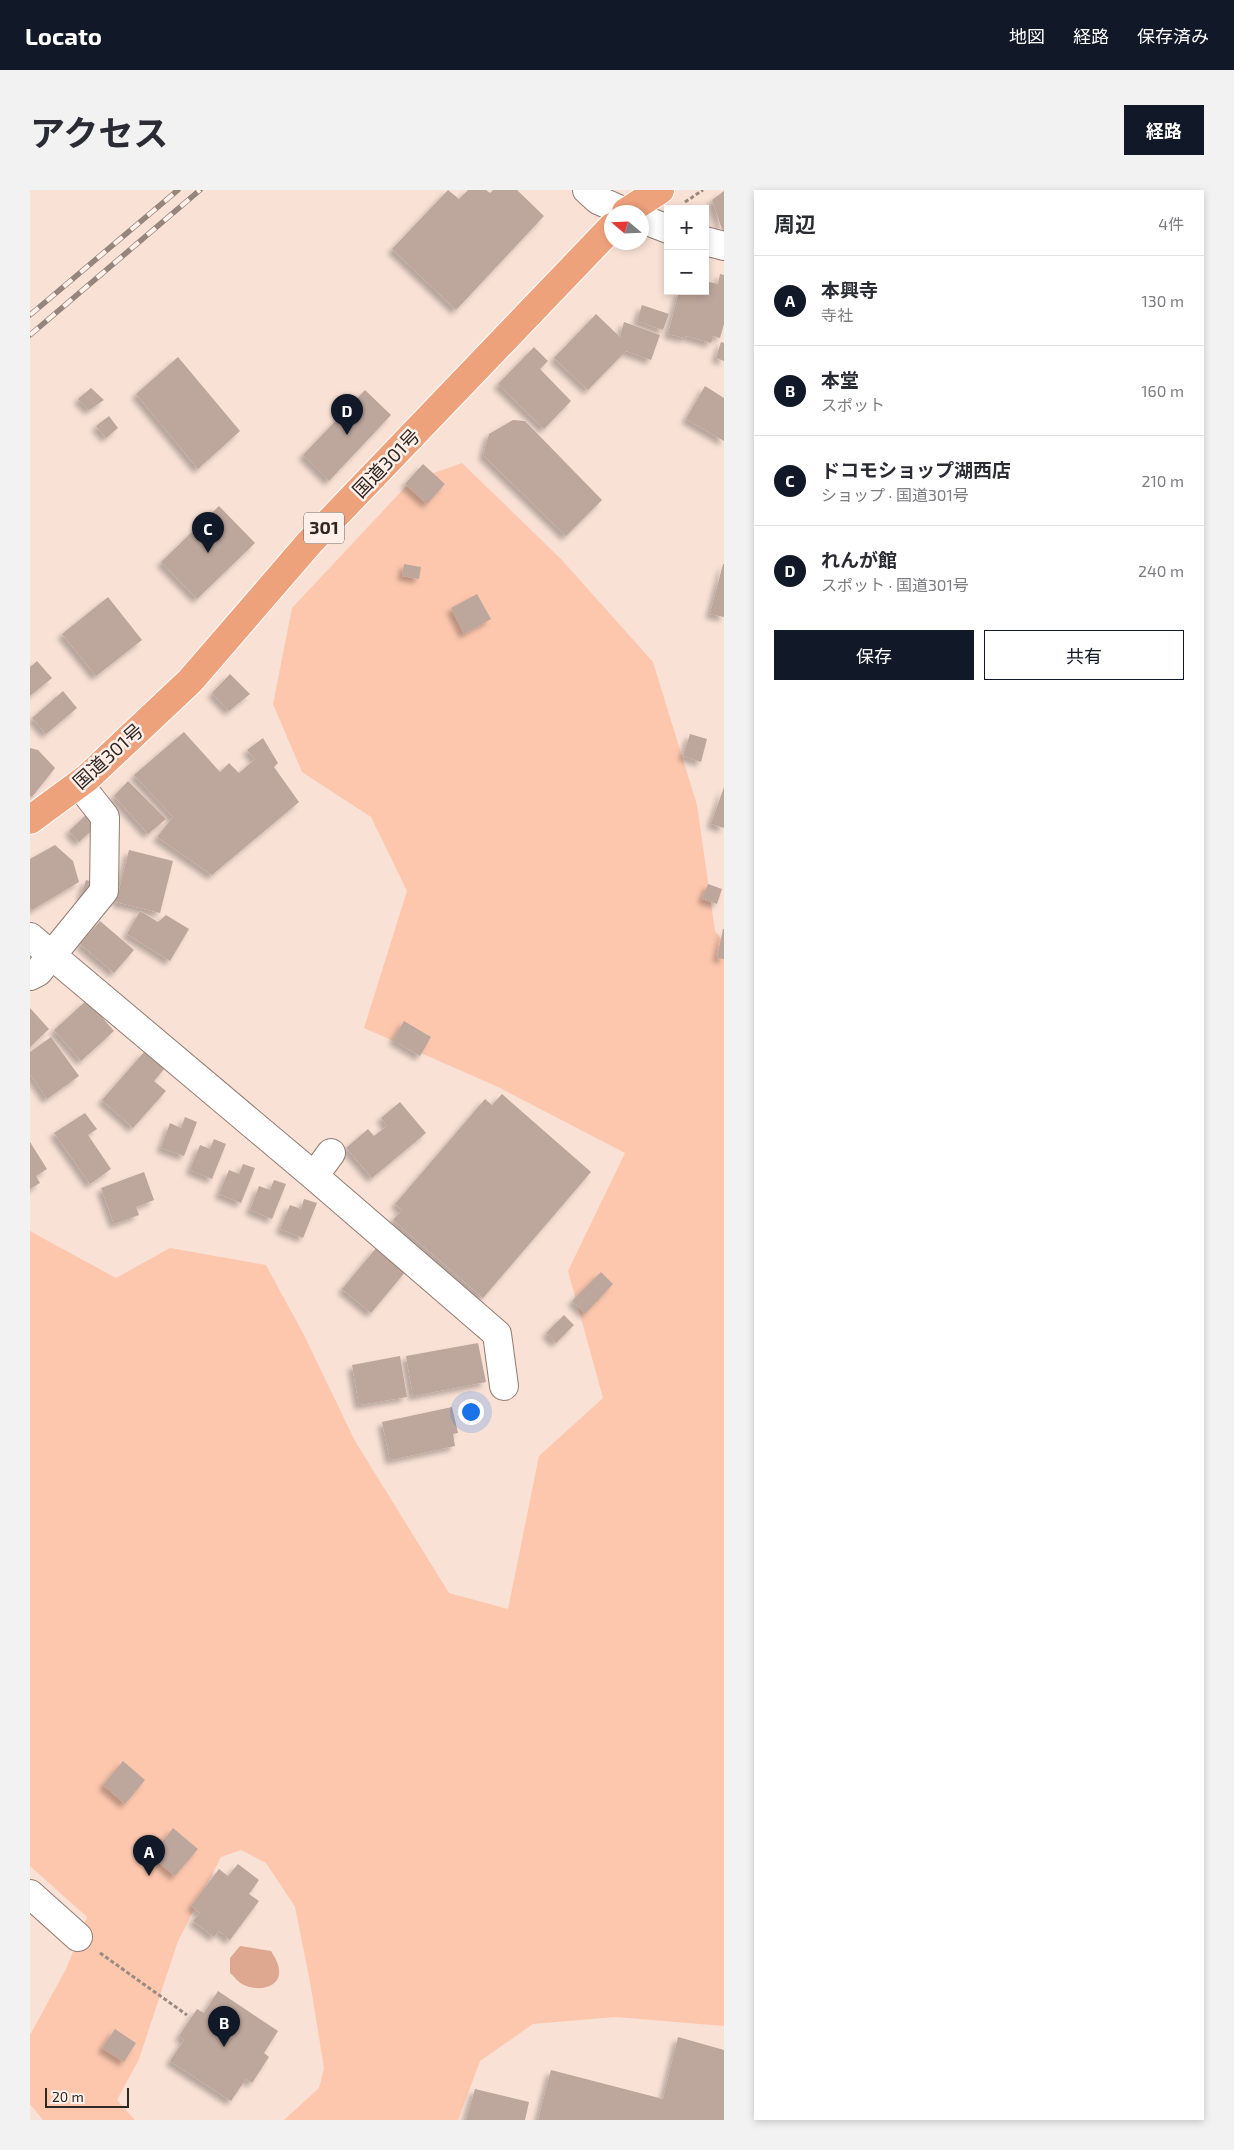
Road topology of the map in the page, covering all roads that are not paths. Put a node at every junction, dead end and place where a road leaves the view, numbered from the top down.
1 (587, 190) edge
2 (660, 190) edge
3 (609, 205) edge
4 (636, 205) edge
5 (649, 222) edge
6 (664, 227) edge
7 (604, 235) edge
8 (709, 241) edge
9 (724, 246) edge
10 (79, 784) junction
11 (30, 820) edge
12 (30, 937) edge
13 (51, 955) junction
14 (30, 976) edge
15 (331, 1153) dead end
16 (314, 1176) junction
17 (504, 1386) dead end
18 (30, 1894) edge
19 (78, 1937) road end

1 - 3 street
2 - 4 highway
5 - 6 street
7 - 10 highway, 国道301号 / 301
8 - 9 street
10 - 11 highway, 国道301号 / 301
10 - 13 street
12 - 13 street
13 - 14 street
13 - 16 street
15 - 16 street
16 - 17 street
18 - 19 street

